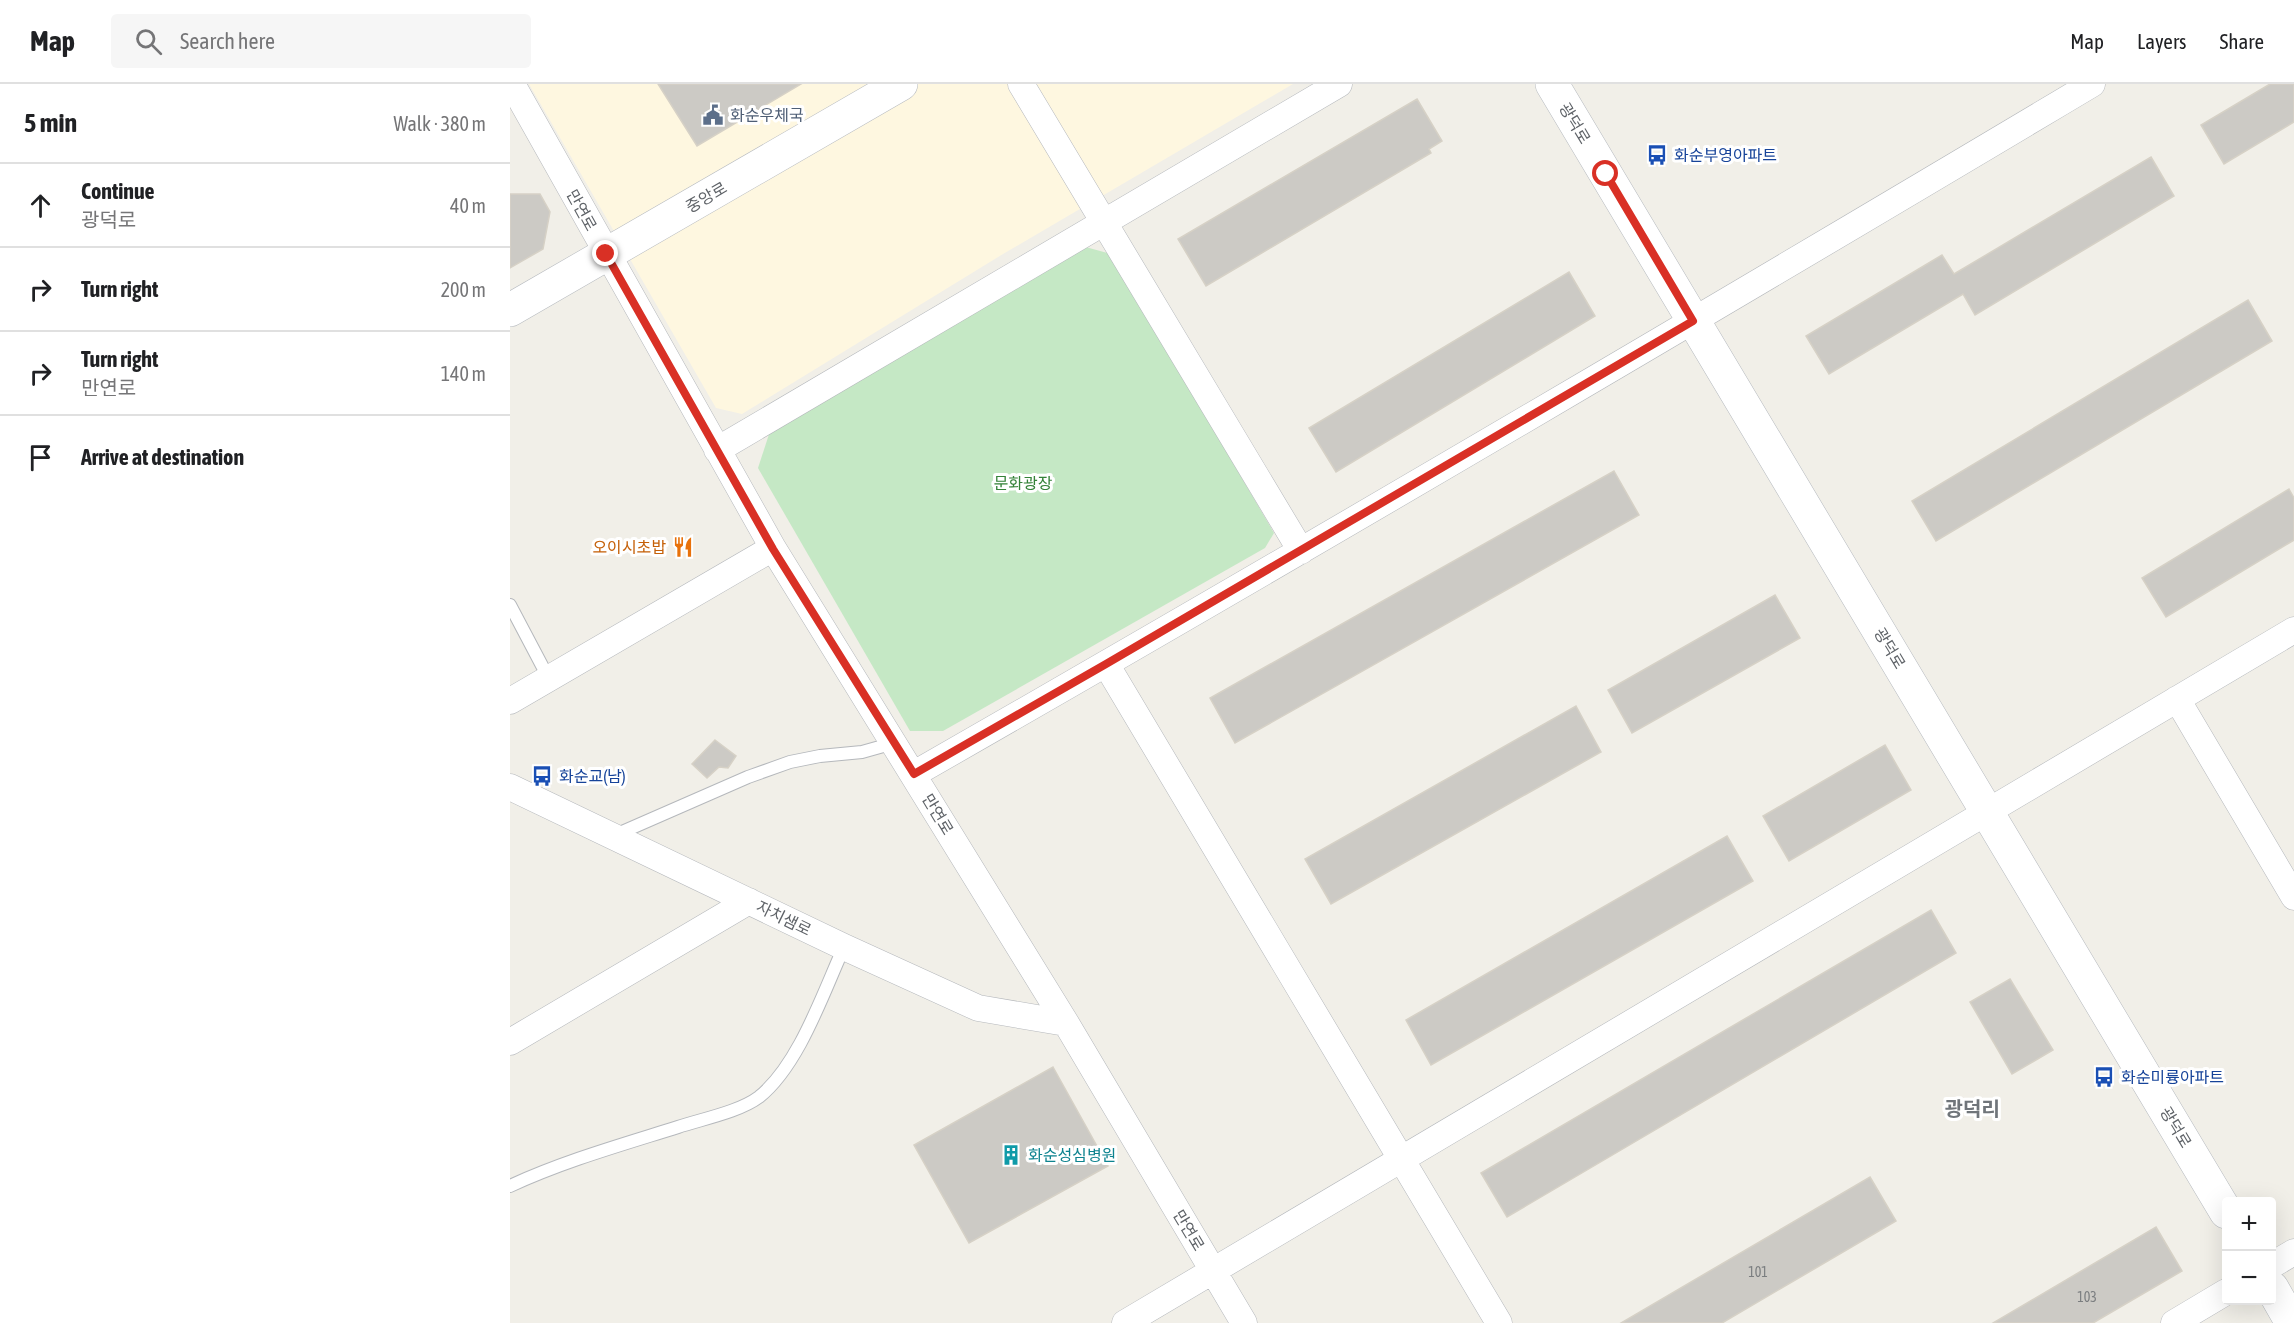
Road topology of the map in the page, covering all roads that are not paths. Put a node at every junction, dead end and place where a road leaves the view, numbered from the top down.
1 (512, 84) edge
2 (901, 84) edge
3 (1021, 84) edge
4 (1339, 84) edge
5 (1552, 84) edge
6 (2092, 84) edge
7 (1103, 222) junction
8 (606, 254) junction
9 (510, 309) edge
10 (1693, 321) junction
11 (717, 450) junction
12 (773, 549) junction
13 (1301, 551) junction
14 (510, 604) edge
15 (2294, 630) edge
16 (1106, 664) junction
17 (548, 677) junction
18 (2177, 699) junction
19 (510, 700) edge
20 (894, 743) junction
21 (914, 774) junction
22 (510, 787) edge
23 (1988, 811) junction
24 (613, 836) junction
25 (2294, 897) edge
26 (749, 901) junction
27 (844, 947) junction
28 (1066, 1023) junction
29 (510, 1042) edge
30 (1400, 1159) junction
31 (510, 1186) edge
32 (2222, 1205) edge
33 (2294, 1252) edge
34 (2276, 1262) edge
35 (1213, 1270) junction
36 (2222, 1294) edge
37 (2276, 1296) edge
38 (1125, 1323) edge
39 (1244, 1323) edge
40 (1499, 1323) edge
41 (2174, 1323) edge
42 (2292, 1323) edge

1 - 8 street, 만연로
2 - 8 street, 중앙로
3 - 7 street
4 - 7 street
5 - 10 street, 광덕로
6 - 10 street
7 - 11 street
7 - 13 street
8 - 9 street, 중앙로
8 - 11 street, 만연로
10 - 13 street
10 - 23 street, 광덕로
11 - 12 street, 만연로
12 - 17 street
12 - 20 street, 만연로
13 - 16 street
14 - 17 lane
15 - 18 street
16 - 21 street
16 - 30 street
17 - 19 street
18 - 23 street
18 - 25 street
20 - 21 street, 만연로
20 - 24 lane
21 - 28 street, 만연로
22 - 24 street, 자치샘로
23 - 30 street
23 - 32 street, 광덕로
24 - 26 street, 자치샘로
26 - 27 street, 자치샘로
26 - 29 street
27 - 28 street, 자치샘로
27 - 31 lane
28 - 35 street, 만연로
30 - 35 street
30 - 40 street
33 - 34 street
35 - 38 street
35 - 39 street, 만연로
36 - 41 street
37 - 42 street

